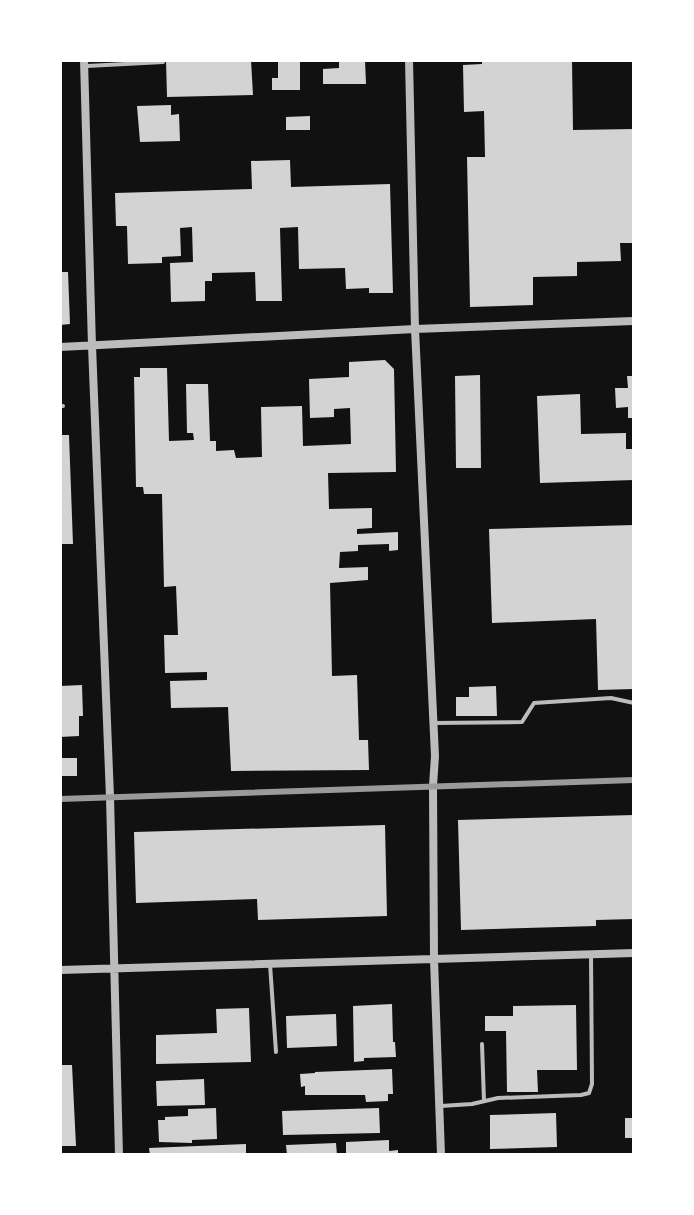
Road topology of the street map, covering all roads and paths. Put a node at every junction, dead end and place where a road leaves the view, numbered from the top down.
1 (409, 60) edge
2 (163, 62) dead end
3 (84, 63) edge
4 (634, 321) edge
5 (415, 329) junction
6 (92, 346) junction
7 (60, 347) edge
8 (634, 703) edge
9 (434, 723) junction
10 (634, 953) edge
11 (591, 954) junction
12 (434, 959) junction
13 (270, 964) junction
14 (113, 968) junction
15 (60, 970) edge
16 (482, 1044) dead end
17 (276, 1052) dead end
18 (484, 1101) junction
19 (439, 1107) junction
20 (119, 1155) edge
21 (441, 1155) edge

1 - 5 street
2 - 3 lane
3 - 6 street
4 - 5 street
5 - 6 street
5 - 9 street
6 - 7 street
6 - 14 street
8 - 9 lane
9 - 12 street
10 - 11 street
11 - 12 street
11 - 18 lane
12 - 13 street
12 - 19 street
13 - 14 street
13 - 17 lane
14 - 15 street
14 - 20 street
16 - 18 lane
18 - 19 lane
19 - 21 street

